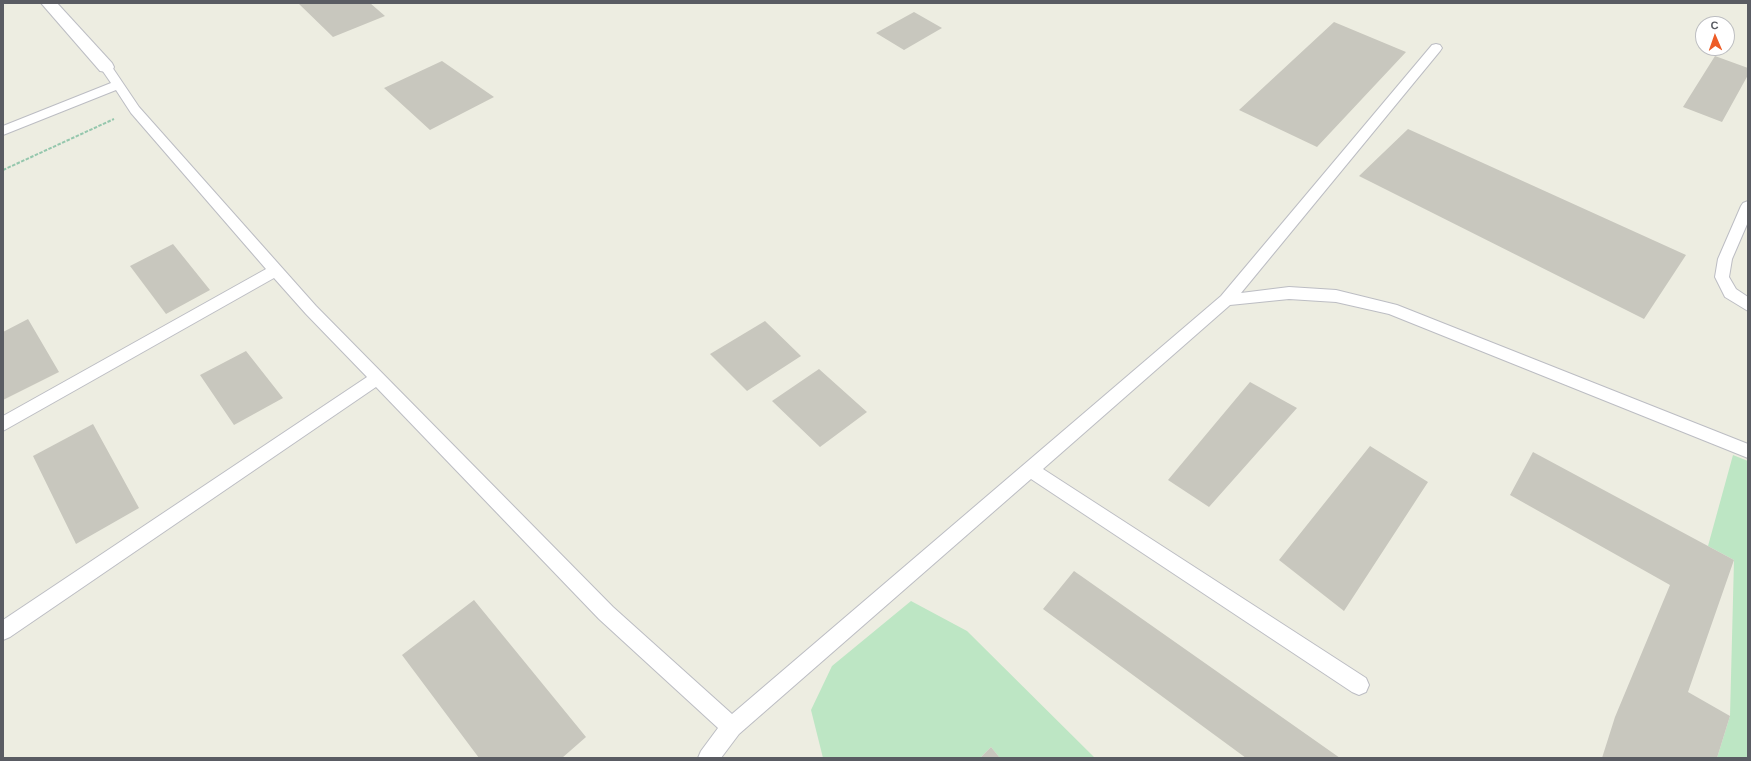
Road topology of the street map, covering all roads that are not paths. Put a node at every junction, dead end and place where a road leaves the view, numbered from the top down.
1 (49, 3) edge
2 (1436, 48) dead end
3 (106, 67) joint
4 (118, 85) junction
5 (3, 131) edge
6 (1748, 206) edge
7 (276, 270) junction
8 (1226, 300) junction
9 (1748, 305) edge
10 (378, 378) junction
11 (3, 424) edge
12 (1748, 451) edge
13 (1031, 470) junction
14 (3, 631) edge
15 (1359, 685) dead end
16 (732, 728) junction
17 (708, 758) edge

1 - 3 street
2 - 8 lane
3 - 4 lane
4 - 5 lane
4 - 7 lane
6 - 9 lane
7 - 10 lane
7 - 11 lane
8 - 12 lane
8 - 13 lane
10 - 14 lane
10 - 16 lane
13 - 15 lane
13 - 16 lane
16 - 17 lane

